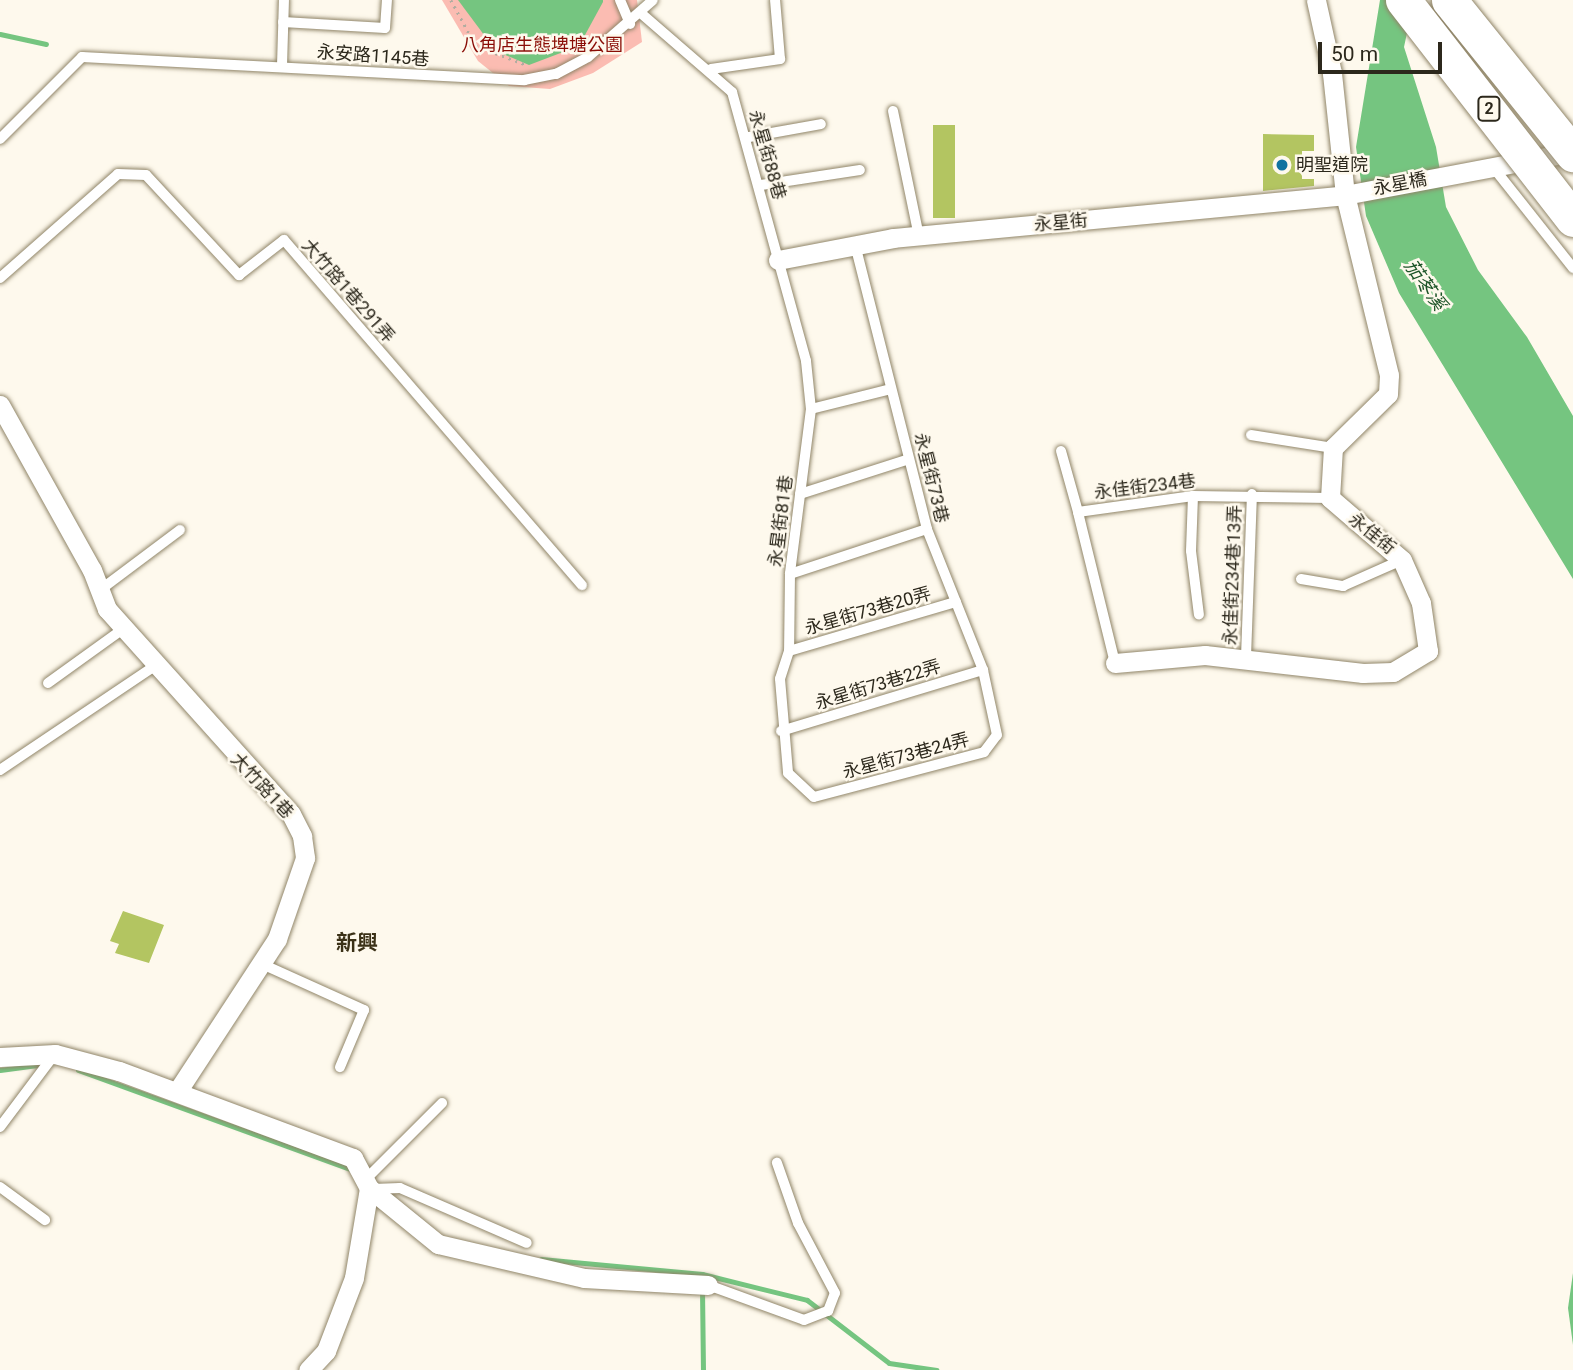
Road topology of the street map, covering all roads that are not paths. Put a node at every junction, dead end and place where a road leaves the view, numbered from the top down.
1 (284, 0) edge
2 (387, 0) edge
3 (620, 0) edge
4 (653, 0) edge
5 (775, 0) edge
6 (1316, 0) edge
7 (1403, 0) edge
8 (1449, 0) edge
9 (643, 15) junction
10 (283, 22) junction
11 (630, 24) junction
12 (282, 66) junction
13 (711, 69) junction
14 (893, 111) dead end
15 (821, 124) dead end
16 (749, 137) junction
17 (0, 139) edge
18 (1573, 153) edge
19 (1493, 166) junction
20 (860, 170) dead end
21 (761, 185) junction
22 (1345, 195) junction
23 (1573, 219) edge
24 (919, 236) junction
25 (855, 245) junction
26 (778, 260) junction
27 (1573, 268) edge
28 (0, 278) edge
29 (891, 389) junction
30 (0, 405) edge
31 (811, 409) junction
32 (1251, 435) dead end
33 (1333, 448) junction
34 (1061, 451) dead end
35 (909, 459) junction
36 (800, 494) junction
37 (1252, 494) junction
38 (1194, 496) junction
39 (1330, 498) junction
40 (1078, 512) junction
41 (927, 529) junction
42 (180, 530) dead end
43 (1402, 560) junction
44 (790, 574) junction
45 (1301, 579) dead end
46 (582, 585) dead end
47 (100, 590) junction
48 (956, 602) junction
49 (1199, 615) dead end
50 (123, 629) junction
51 (789, 651) junction
52 (1246, 657) junction
53 (1115, 663) joint
54 (155, 666) junction
55 (983, 670) junction
56 (48, 683) dead end
57 (997, 713) joint
58 (781, 731) junction
59 (0, 771) edge
60 (798, 786) joint
61 (262, 964) junction
62 (55, 1054) junction
63 (0, 1057) edge
64 (340, 1067) dead end
65 (180, 1088) junction
66 (442, 1103) dead end
67 (0, 1127) edge
68 (777, 1163) dead end
69 (370, 1181) junction
70 (0, 1186) edge
71 (45, 1220) dead end
72 (527, 1243) dead end
73 (702, 1283) joint
74 (308, 1370) edge

1 - 10 lane
2 - 10 lane
3 - 11 lane
4 - 9 lane
5 - 13 lane
6 - 22 street
7 - 23 highway, 2, bridge
8 - 18 highway, 2, bridge
9 - 11 lane, 永安路1145巷
9 - 13 lane, 永星街88巷
10 - 12 lane
11 - 12 lane, 永安路1145巷
12 - 17 lane, 永安路1145巷
13 - 16 lane, 永星街88巷
14 - 24 lane
15 - 16 lane
16 - 21 lane, 永星街88巷
18 - 19 street
19 - 22 street, 永星橋
19 - 27 lane
20 - 21 lane
21 - 26 lane, 永星街88巷
22 - 24 street, 永星街
22 - 33 street
24 - 25 street, 永星街
25 - 26 street, 永星街
25 - 29 lane, 永星街73巷
26 - 31 lane, 永星街81巷
28 - 46 lane, 大竹路1巷291弄
29 - 31 lane
29 - 35 lane, 永星街73巷
30 - 47 street, 大竹路1巷
31 - 36 lane, 永星街81巷
32 - 33 lane
33 - 39 street
34 - 40 lane
35 - 36 lane
35 - 41 lane, 永星街73巷
36 - 44 lane, 永星街81巷
37 - 38 lane, 永佳街234巷
37 - 39 lane, 永佳街234巷
37 - 52 lane, 永佳街234巷13弄
38 - 40 lane, 永佳街234巷
38 - 49 lane
39 - 43 street, 永佳街
40 - 53 lane, 永佳街234巷
41 - 44 lane
41 - 48 lane, 永星街73巷
42 - 47 lane
43 - 45 lane
43 - 52 street, 永佳街
44 - 51 lane, 永星街81巷
47 - 50 street, 大竹路1巷
48 - 51 lane, 永星街73巷20弄
48 - 55 lane, 永星街73巷
50 - 54 street, 大竹路1巷
50 - 56 lane
51 - 58 lane, 永星街81巷
52 - 53 street, 永佳街
54 - 59 lane
54 - 61 street, 大竹路1巷
55 - 57 lane, 永星街73巷
55 - 58 lane, 永星街73巷22弄
57 - 60 lane, 永星街73巷24弄
58 - 60 lane, 永星街81巷
61 - 64 lane
61 - 65 street, 大竹路1巷
62 - 63 street
62 - 65 street
62 - 67 lane
65 - 69 street
66 - 69 lane
68 - 73 lane
69 - 72 lane
69 - 73 street
69 - 74 street
70 - 71 lane

